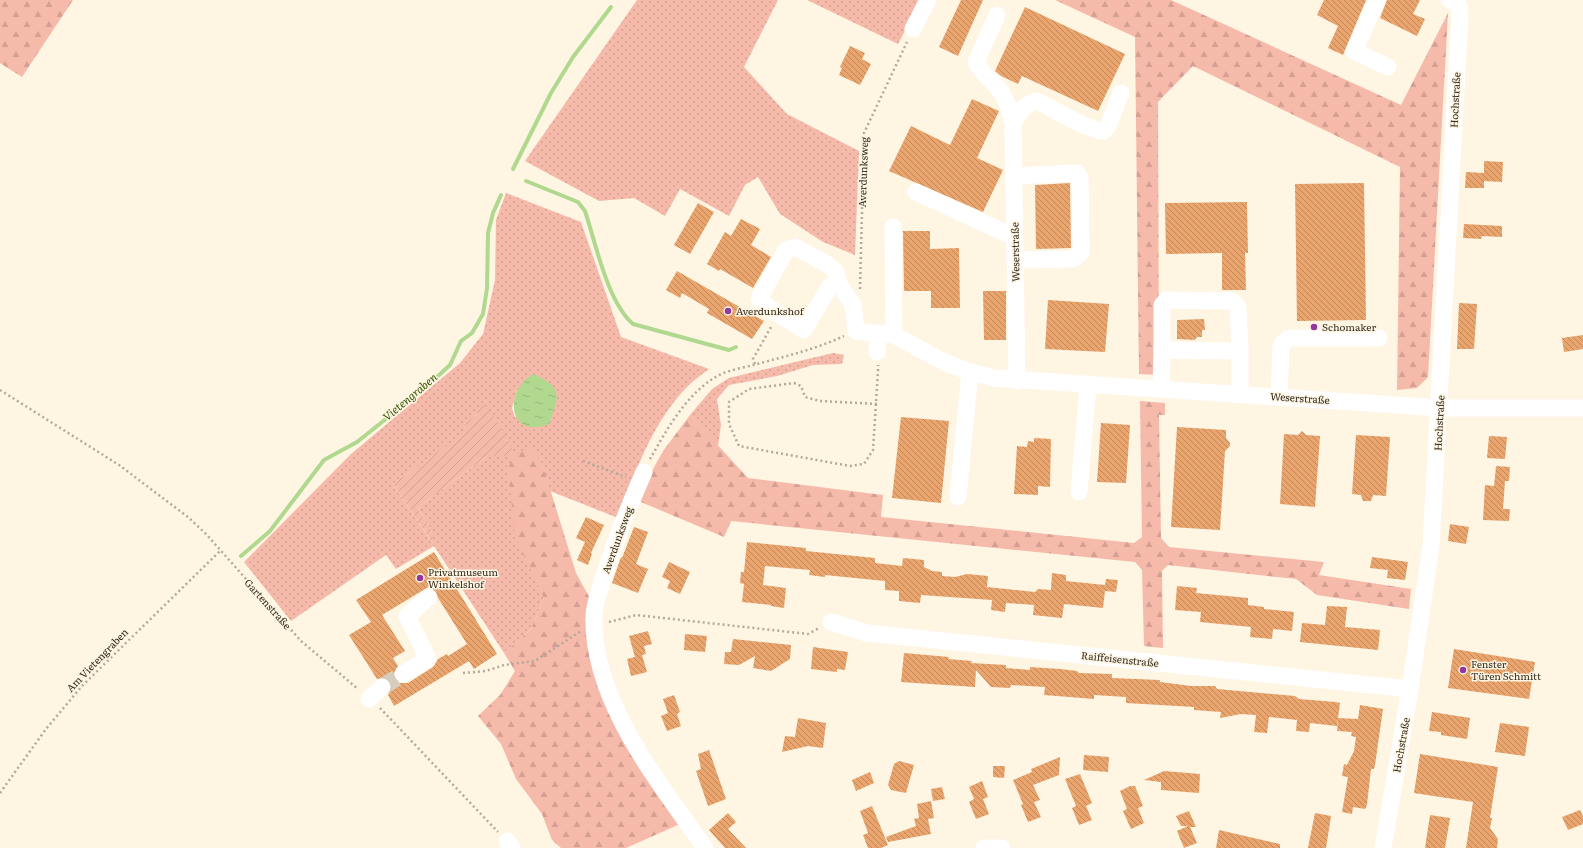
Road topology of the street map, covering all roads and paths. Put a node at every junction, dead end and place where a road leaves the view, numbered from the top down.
1 (928, 0) edge
2 (1377, 0) edge
3 (1453, 1) edge
4 (996, 15) dead end
5 (913, 29) joint
6 (1388, 67) dead end
7 (1121, 93) dead end
8 (1013, 123) junction
9 (1014, 176) junction
10 (916, 192) dead end
11 (893, 227) dead end
12 (1014, 237) junction
13 (1015, 260) junction
14 (839, 284) junction
15 (853, 305) junction
16 (772, 310) junction
17 (856, 331) junction
18 (886, 334) junction
19 (1378, 338) dead end
20 (1162, 350) junction
21 (1240, 351) junction
22 (877, 352) joint
23 (755, 364) junction
24 (970, 372) junction
25 (1017, 381) junction
26 (1088, 385) junction
27 (1161, 389) junction
28 (0, 390) edge
29 (1240, 394) junction
30 (1279, 397) junction
31 (876, 404) junction
32 (1440, 408) junction
33 (1583, 408) edge
34 (584, 461) dead end
35 (642, 477) junction
36 (1079, 492) dead end
37 (958, 497) dead end
38 (220, 551) junction
39 (428, 598) dead end
40 (832, 622) joint
41 (595, 626) junction
42 (463, 672) dead end
43 (403, 674) tunnel mouth
44 (382, 687) tunnel mouth
45 (1410, 689) junction
46 (369, 698) junction
47 (0, 793) edge
48 (509, 845) edge
49 (705, 848) edge
50 (984, 848) edge
51 (1002, 848) edge
52 (1383, 848) edge

1 - 5 street
2 - 6 street
3 - 32 street, Hochstraße
4 - 8 street, Weserstraße
5 - 15 path, Averdunksweg
7 - 8 street
8 - 9 street, Weserstraße
9 - 12 street, Weserstraße
9 - 13 street
10 - 12 street
11 - 18 street
12 - 13 street, Weserstraße
13 - 25 street, Weserstraße
14 - 15 street
14 - 16 street
14 - 16 street
15 - 17 street
16 - 23 path
17 - 18 street, Weserstraße
17 - 23 path
18 - 22 street
18 - 24 street, Weserstraße
19 - 30 street
20 - 21 street
20 - 21 street
20 - 27 street
21 - 29 street
22 - 31 path
23 - 35 path
24 - 25 street, Weserstraße
24 - 37 street
25 - 26 street, Weserstraße
26 - 27 street, Weserstraße
26 - 36 street
27 - 29 street, Weserstraße
28 - 38 path, Gartenstraße
29 - 30 street, Weserstraße
30 - 32 street, Weserstraße
31 - 31 path
32 - 33 street, Weserstraße
32 - 45 street, Hochstraße
34 - 35 path
35 - 41 street, Averdunksweg
38 - 46 path, Gartenstraße
38 - 47 path, Am Vietengraben
39 - 43 street
40 - 41 path
40 - 45 street, Raiffeisenstraße
41 - 42 path
41 - 49 street, Averdunksweg
44 - 46 street
45 - 52 street, Hochstraße
46 - 48 path, Gartenstraße
50 - 51 street

